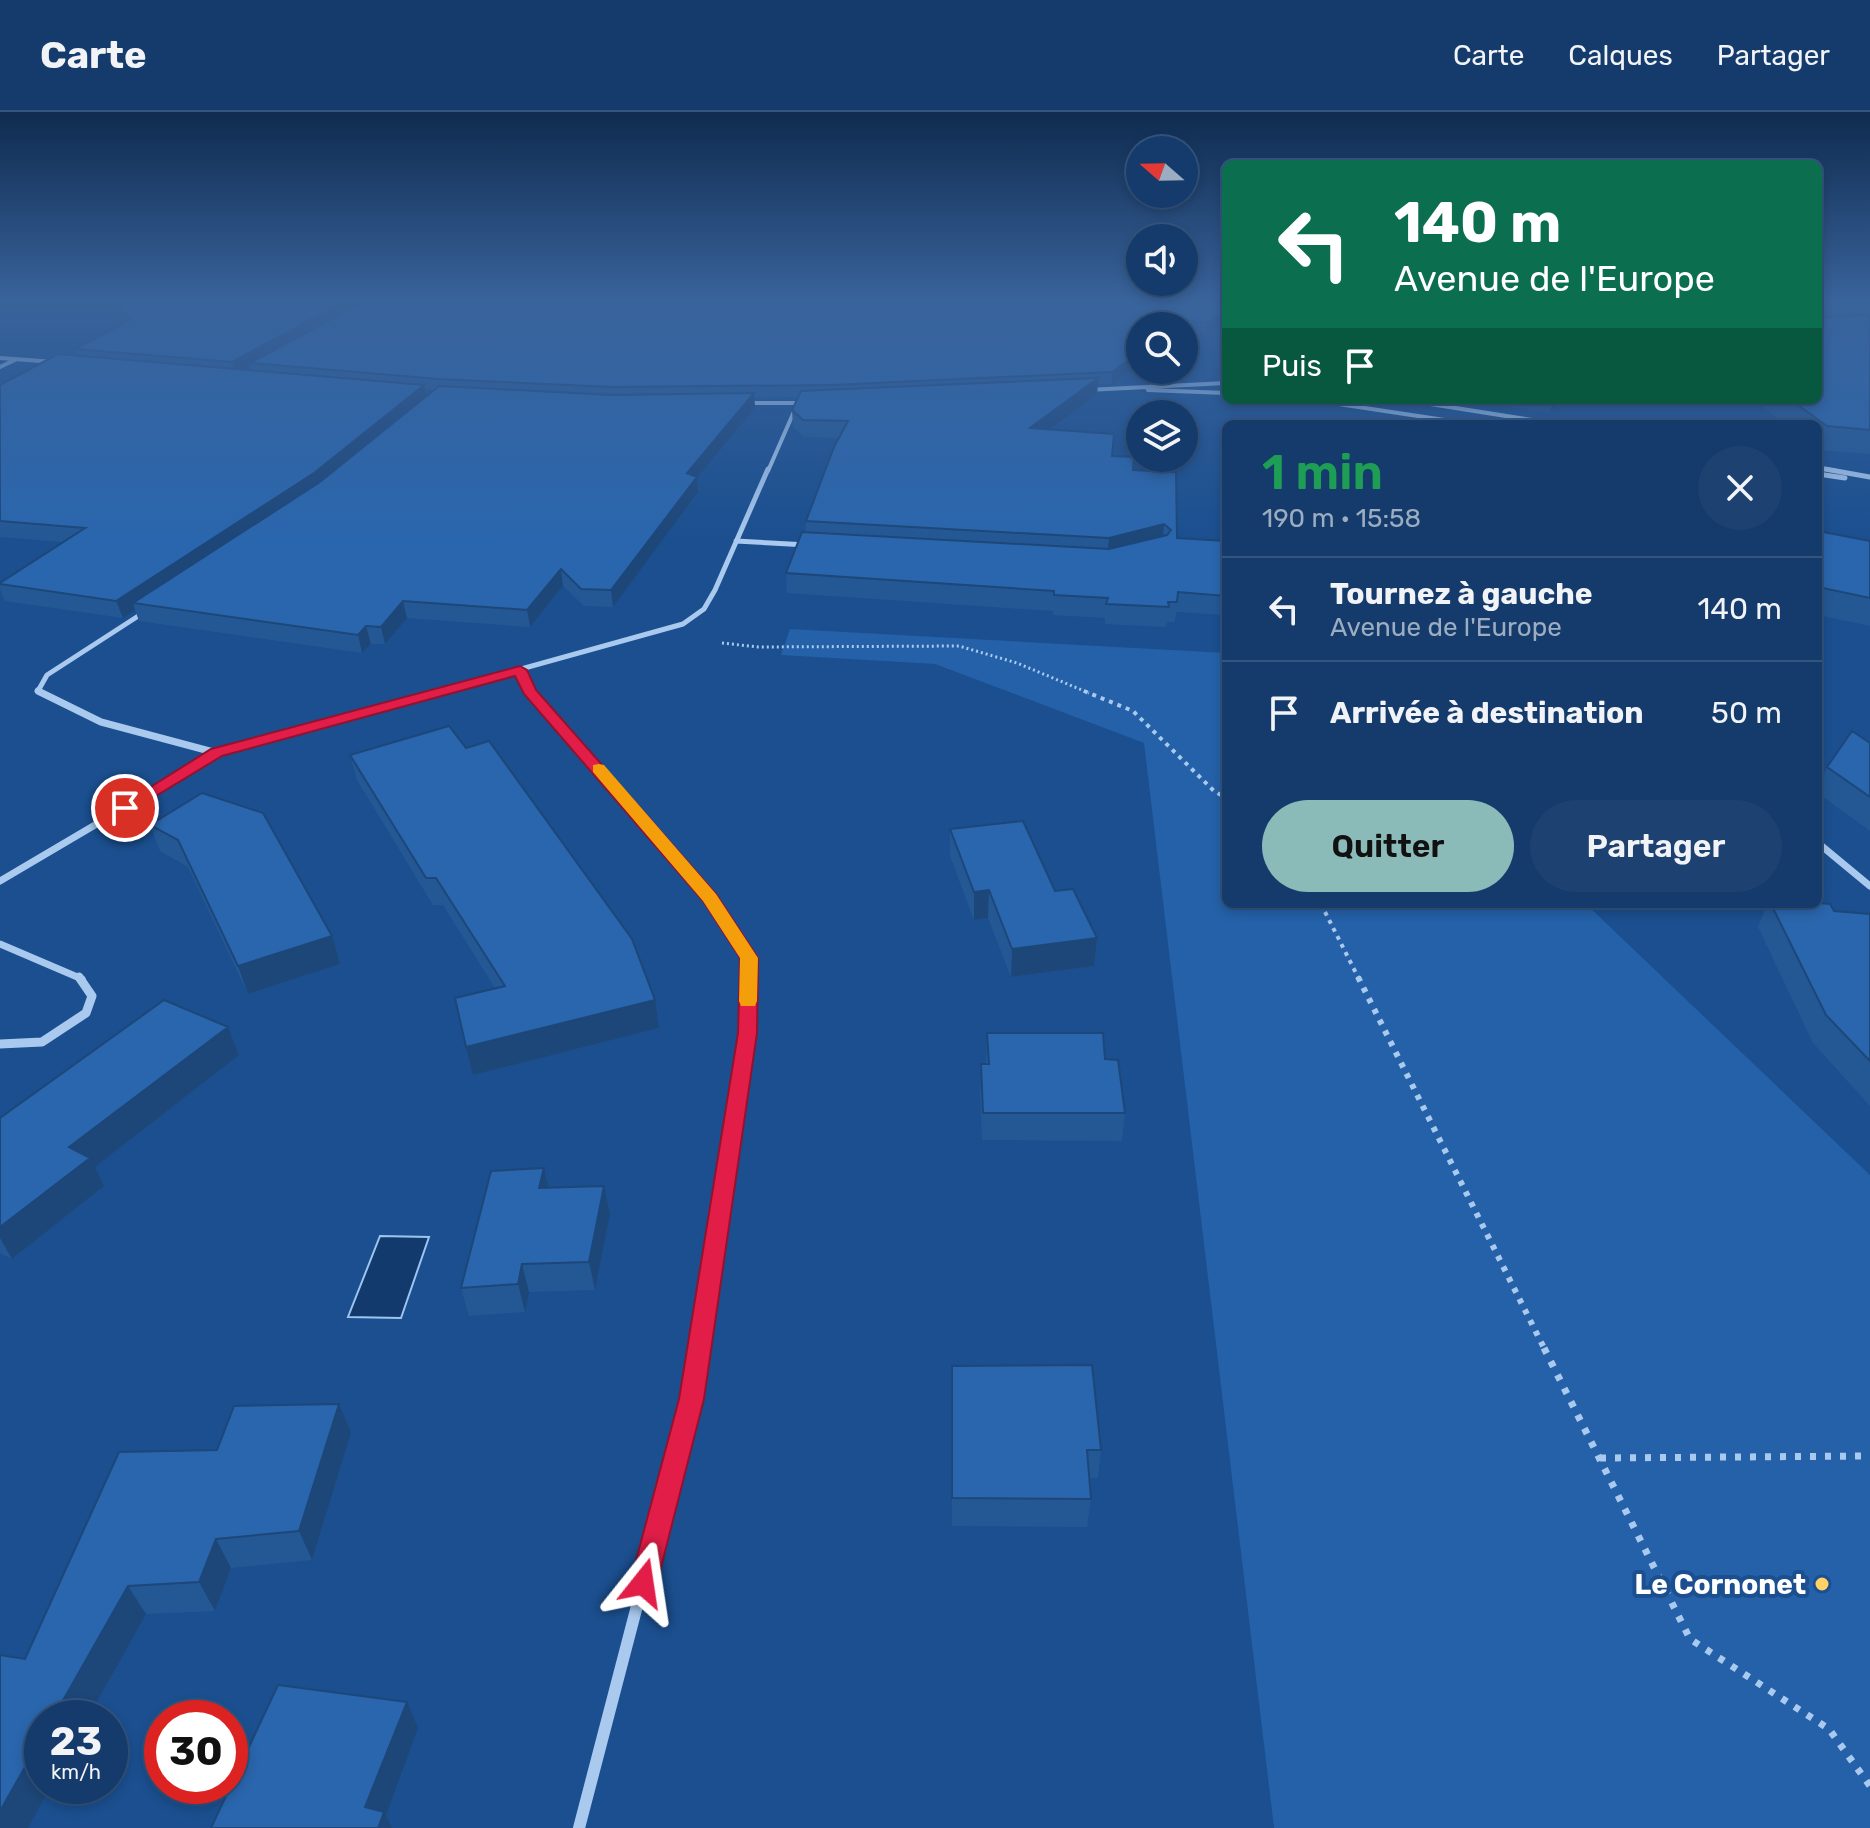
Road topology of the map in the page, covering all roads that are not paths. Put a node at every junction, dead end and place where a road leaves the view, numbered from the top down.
1 (1222, 383) edge
2 (1119, 388) junction
3 (1072, 391) edge
4 (1222, 393) edge
5 (736, 403) edge
6 (798, 403) junction
7 (810, 403) edge
8 (1338, 404) edge
9 (1430, 404) edge
10 (1444, 420) edge
11 (1532, 420) edge
12 (1822, 469) edge
13 (1822, 474) edge
14 (1870, 479) edge
15 (736, 541) junction
16 (814, 546) edge
17 (156, 604) edge
18 (520, 670) junction
19 (217, 753) junction
20 (1822, 846) edge
21 (0, 881) edge
22 (1870, 886) edge
23 (0, 944) edge
24 (0, 1044) edge
25 (579, 1828) edge

1 - 2 street
2 - 3 street
2 - 4 street
5 - 6 street
6 - 7 street
6 - 15 street
8 - 10 street
9 - 11 street
12 - 14 street
13 - 14 street
15 - 16 street
15 - 18 street
17 - 19 street
18 - 19 street
18 - 25 street
19 - 21 street
20 - 22 street
23 - 24 street

